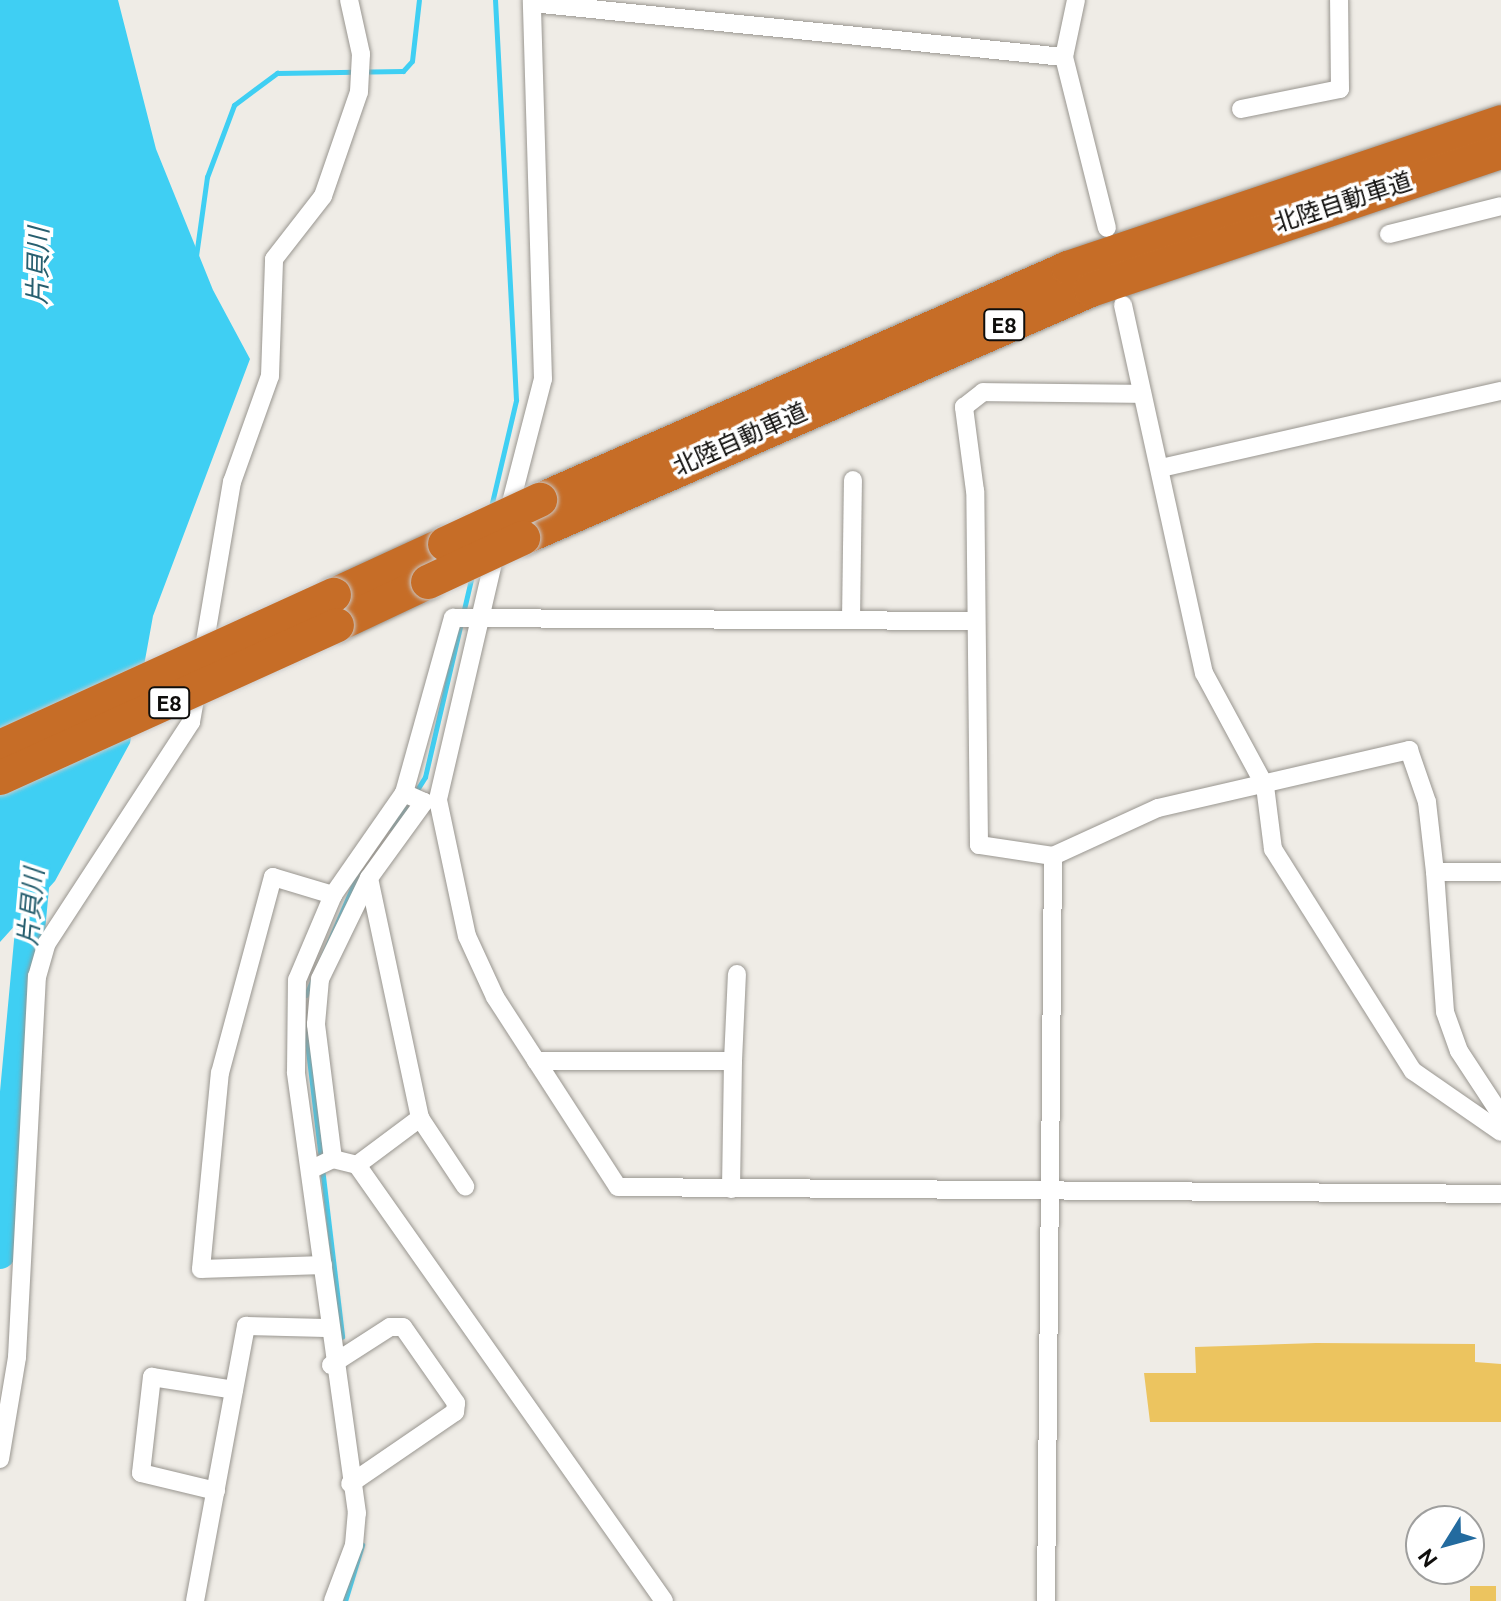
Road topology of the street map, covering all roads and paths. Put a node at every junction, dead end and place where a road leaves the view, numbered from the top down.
1 (349, 0) edge
2 (1076, 0) edge
3 (1339, 0) edge
4 (532, 1) edge
5 (1064, 57) junction
6 (1241, 109) dead end
7 (1501, 122) edge
8 (1501, 152) edge
9 (1501, 206) edge
10 (1107, 228) dead end
11 (1389, 234) dead end
12 (1123, 305) dead end
13 (1501, 391) edge
14 (1142, 394) junction
15 (1161, 468) junction
16 (853, 480) dead end
17 (336, 610) junction
18 (475, 618) junction
19 (851, 620) junction
20 (976, 621) junction
21 (0, 747) edge
22 (0, 778) edge
23 (1265, 786) junction
24 (404, 793) junction
25 (431, 801) junction
26 (1053, 856) junction
27 (1435, 872) junction
28 (1501, 872) edge
29 (369, 878) junction
30 (333, 895) junction
31 (737, 974) dead end
32 (536, 1061) junction
33 (733, 1061) junction
34 (1501, 1115) edge
35 (420, 1118) junction
36 (1501, 1132) edge
37 (333, 1159) junction
38 (357, 1165) junction
39 (310, 1170) junction
40 (465, 1186) dead end
41 (731, 1189) junction
42 (1050, 1193) junction
43 (1501, 1194) edge
44 (323, 1265) junction
45 (326, 1328) junction
46 (331, 1365) junction
47 (234, 1390) junction
48 (0, 1459) edge
49 (350, 1484) junction
50 (216, 1491) junction
51 (195, 1601) edge
52 (333, 1601) edge
53 (664, 1601) edge
54 (1046, 1601) edge

1 - 48 street
2 - 5 street
3 - 6 street
4 - 5 street
4 - 18 street
5 - 10 street
7 - 17 highway, 北陸自動車道 / E8, bridge
8 - 17 highway, 北陸自動車道 / E8, bridge
9 - 11 street
12 - 14 street
13 - 15 street
14 - 15 street
14 - 20 street
15 - 23 street
16 - 19 street
17 - 21 highway, 北陸自動車道 / E8, bridge
17 - 22 highway, 北陸自動車道 / E8, bridge
18 - 19 street
18 - 24 street
18 - 25 street
19 - 20 street
20 - 26 street
23 - 26 street
23 - 27 street
23 - 36 street
24 - 25 street
24 - 30 street
25 - 29 street
25 - 32 street
26 - 42 street
27 - 28 street
27 - 34 street
29 - 35 street
29 - 37 street
30 - 39 street
30 - 44 street
31 - 33 street
32 - 33 street
32 - 41 street
33 - 41 street
35 - 38 street
35 - 40 street
37 - 38 street
37 - 39 street
38 - 53 street
39 - 44 street
41 - 42 street
42 - 43 street
42 - 54 street
44 - 45 street
45 - 46 street
45 - 47 street
46 - 49 street
46 - 49 street
47 - 50 street
47 - 50 street
49 - 52 street
50 - 51 street

